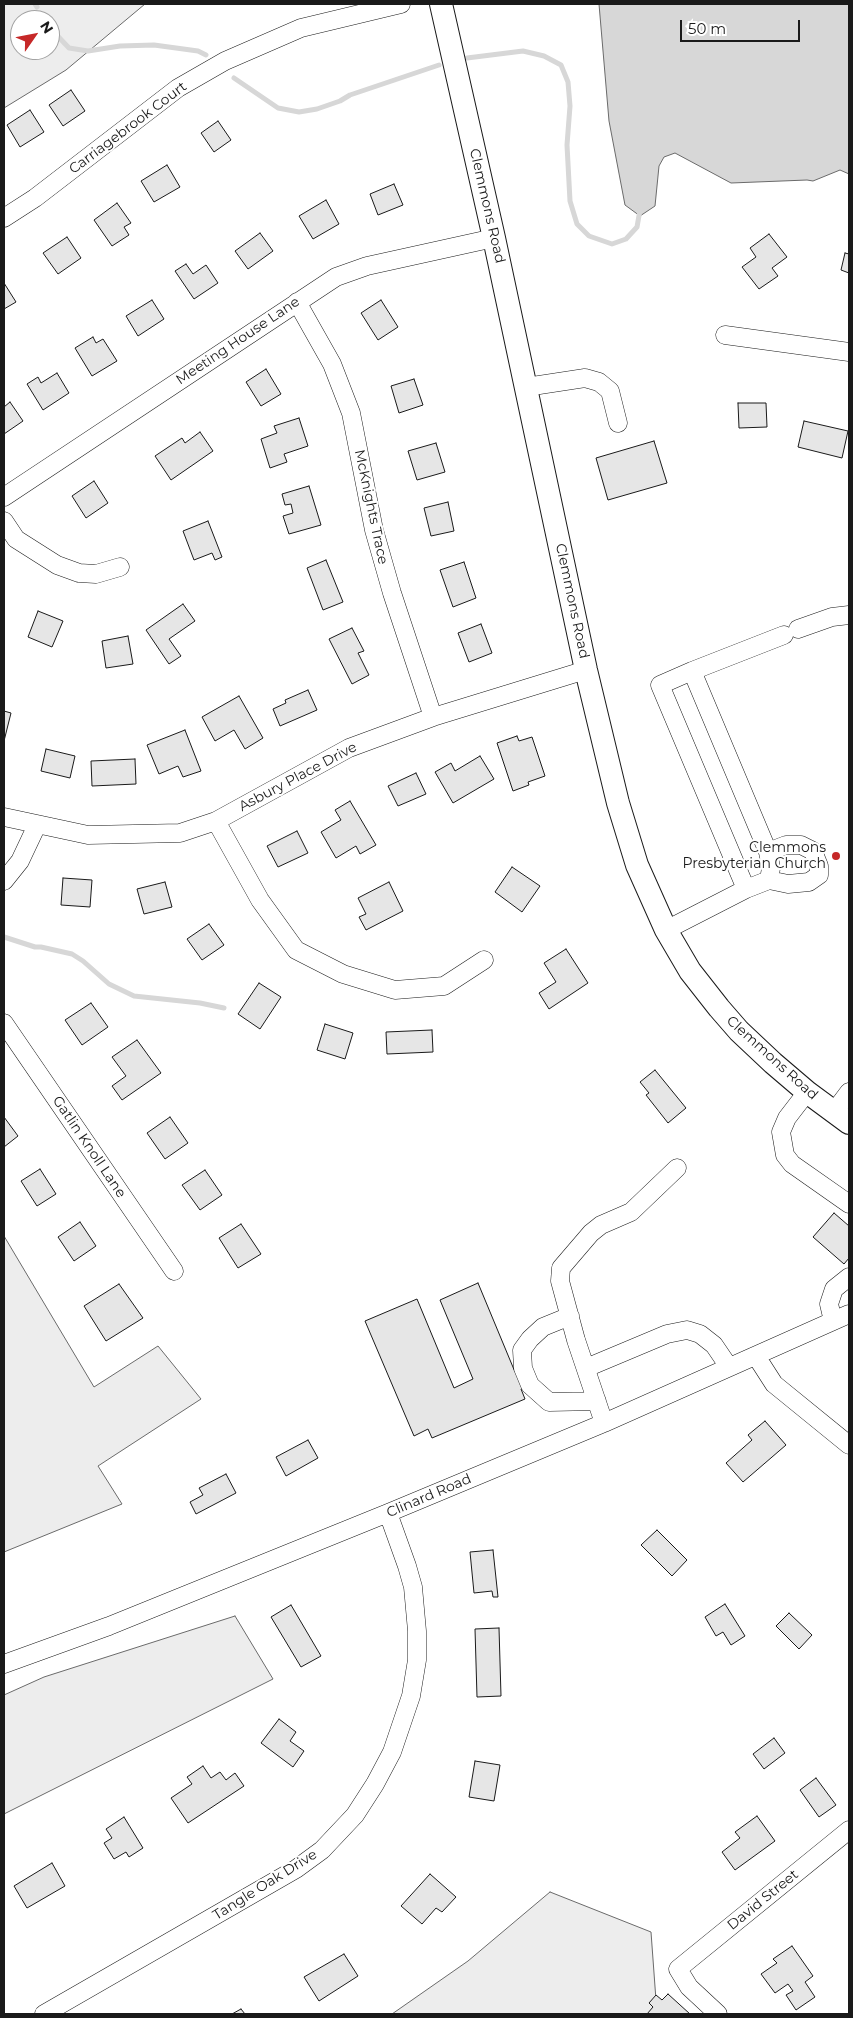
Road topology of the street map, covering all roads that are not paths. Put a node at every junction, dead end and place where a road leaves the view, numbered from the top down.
1 (401, 4) edge
2 (441, 4) edge
3 (4, 218) edge
4 (494, 238) junction
5 (297, 302) junction
6 (726, 335) dead end
7 (849, 352) edge
8 (526, 387) junction
9 (618, 424) dead end
10 (4, 497) edge
11 (4, 521) edge
12 (120, 568) dead end
13 (849, 616) edge
14 (586, 670) junction
15 (692, 672) junction
16 (433, 717) junction
17 (4, 817) edge
18 (216, 821) junction
19 (37, 825) junction
20 (768, 852) junction
21 (4, 880) edge
22 (769, 880) junction
23 (746, 889) junction
24 (666, 930) junction
25 (484, 960) dead end
26 (4, 1023) edge
27 (807, 1092) junction
28 (849, 1092) edge
29 (841, 1118) edge
30 (677, 1168) dead end
31 (849, 1204) edge
32 (174, 1271) dead end
33 (849, 1277) edge
34 (849, 1314) edge
35 (570, 1316) junction
36 (833, 1321) junction
37 (756, 1356) junction
38 (728, 1367) junction
39 (586, 1368) junction
40 (597, 1401) junction
41 (604, 1422) junction
42 (849, 1445) edge
43 (388, 1513) junction
44 (4, 1664) edge
45 (849, 1830) edge
46 (44, 2014) edge
47 (718, 2014) edge

1 - 3 street, Carriagebrook Court
2 - 4 main road, Clemmons Road
4 - 5 street, Meeting House Lane
4 - 8 main road, Clemmons Road
5 - 10 street, Meeting House Lane
5 - 16 street, McKnights Trace
6 - 7 street
8 - 9 street
8 - 14 main road, Clemmons Road
11 - 12 street
13 - 15 street
14 - 16 street, Asbury Place Drive
14 - 24 main road, Clemmons Road
15 - 20 street
15 - 23 street
16 - 18 street, Asbury Place Drive
17 - 19 street, Asbury Place Drive
18 - 19 street, Asbury Place Drive
18 - 25 street
19 - 21 street
20 - 22 street
20 - 22 street
22 - 23 street
23 - 24 street
24 - 27 main road, Clemmons Road
26 - 32 street, Gatlin Knoll Lane
27 - 29 main road, Clemmons Road
27 - 31 street
28 - 29 street
30 - 35 street
33 - 36 street
34 - 36 street, Clinard Road
35 - 39 street
35 - 40 street
36 - 37 street, Clinard Road
37 - 38 street, Clinard Road
37 - 42 street
38 - 39 street
38 - 41 street, Clinard Road
39 - 40 street
40 - 41 street
41 - 43 street, Clinard Road
43 - 44 street, Clinard Road
43 - 46 street, Tangle Oak Drive
45 - 47 street, David Street

